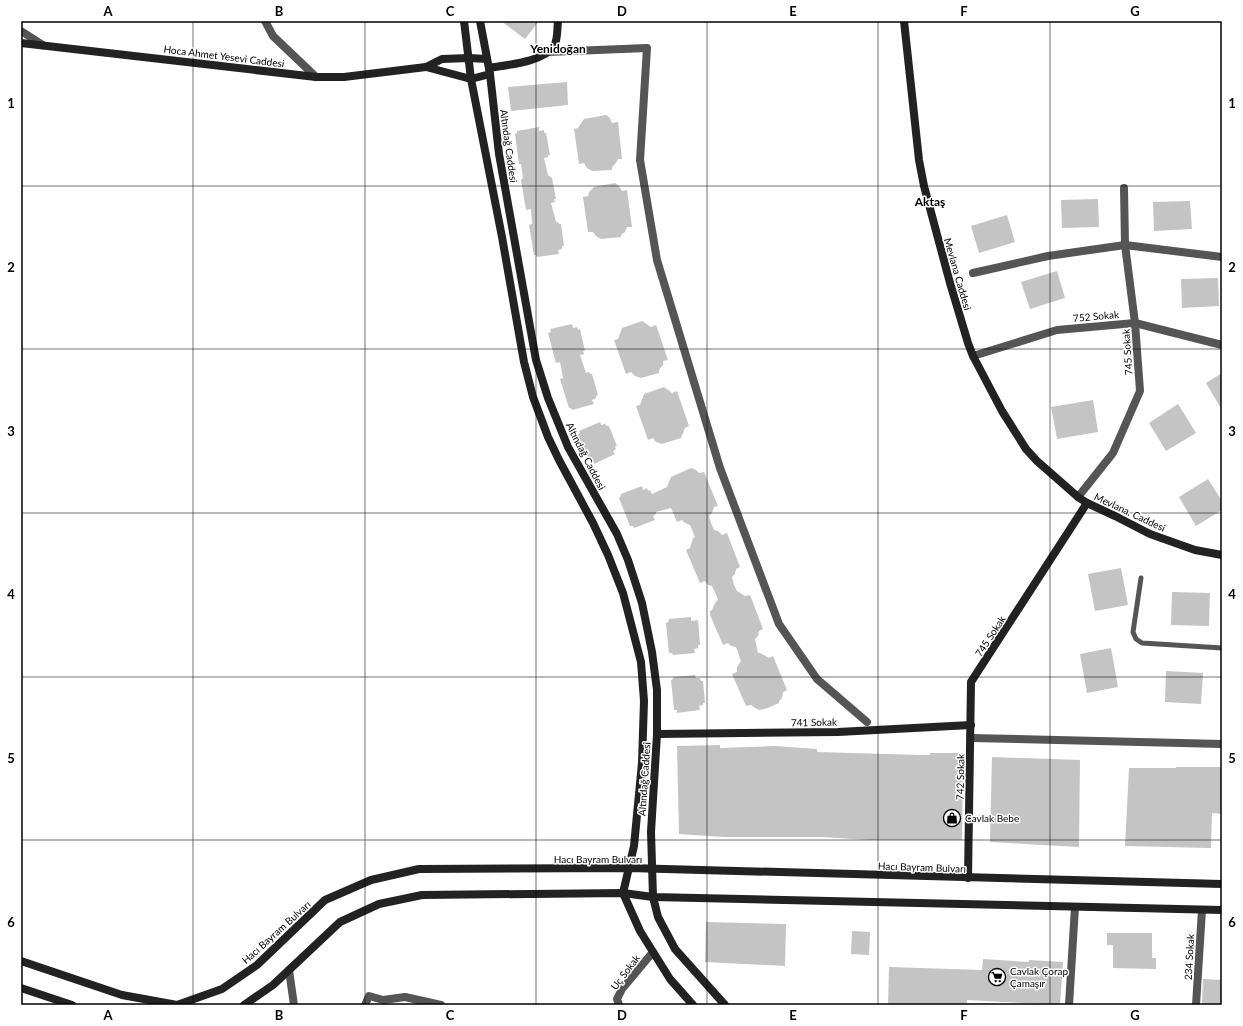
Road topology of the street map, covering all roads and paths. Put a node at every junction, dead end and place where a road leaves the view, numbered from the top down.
1 (266, 21) edge
2 (464, 21) edge
3 (480, 21) edge
4 (558, 21) edge
5 (904, 21) edge
6 (21, 31) edge
7 (21, 43) edge
8 (43, 45) junction
9 (548, 52) junction
10 (469, 58) junction
11 (487, 59) junction
12 (426, 67) junction
13 (490, 71) junction
14 (316, 77) junction
15 (471, 80) junction
16 (1124, 188) dead end
17 (1125, 245) junction
18 (1222, 257) edge
19 (973, 273) dead end
20 (1135, 323) junction
21 (1222, 344) edge
22 (973, 356) junction
23 (1078, 497) junction
24 (1087, 503) junction
25 (1222, 555) edge
26 (1141, 578) dead end
27 (1222, 648) edge
28 (867, 722) dead end
29 (971, 725) junction
30 (657, 734) junction
31 (971, 738) junction
32 (1222, 744) edge
33 (629, 868) junction
34 (652, 870) junction
35 (968, 878) junction
36 (1222, 884) edge
37 (623, 893) junction
38 (653, 897) junction
39 (1075, 907) junction
40 (1202, 910) junction
41 (1222, 910) edge
42 (653, 952) junction
43 (21, 961) edge
44 (289, 970) junction
45 (21, 988) edge
46 (54, 1002) edge
47 (72, 1005) edge
48 (244, 1005) edge
49 (294, 1005) edge
50 (364, 1005) edge
51 (442, 1005) edge
52 (619, 1005) edge
53 (693, 1005) edge
54 (725, 1005) edge
55 (1069, 1005) edge
56 (1196, 1005) edge

1 - 14 street
2 - 10 main road, Altındağ Caddesi
3 - 11 main road, Altındağ Caddesi
4 - 9 main road
5 - 22 main road, Mevlana Caddesi
6 - 8 street
7 - 8 main road, Hoca Ahmet Yesevi Caddesi
8 - 14 main road, Hoca Ahmet Yesevi Caddesi
9 - 13 main road
9 - 28 street
10 - 11 main road, Hoca Ahmet Yesevi Caddesi
10 - 12 main road, Hoca Ahmet Yesevi Caddesi
10 - 15 main road, Altındağ Caddesi
11 - 13 main road, Altındağ Caddesi
12 - 14 main road, Hoca Ahmet Yesevi Caddesi
12 - 15 main road, Hoca Ahmet Yesevi Caddesi
13 - 15 main road
13 - 30 main road, Altındağ Caddesi
15 - 33 main road, Altındağ Caddesi
16 - 17 street, 745 Sokak
17 - 18 street
17 - 19 street
17 - 20 street, 745 Sokak
20 - 21 street, 752 Sokak
20 - 22 street, 752 Sokak
20 - 23 street, 745 Sokak
22 - 23 main road, Mevlana Caddesi
23 - 24 main road, Mevlana. Caddesi
24 - 25 main road, Mevlana. Caddesi
24 - 29 main road, 745 Sokak
26 - 27 lane
29 - 30 main road, 741 Sokak
29 - 31 main road, 742 Sokak
30 - 34 main road, Altındağ Caddesi
31 - 32 street
31 - 35 main road, 742 Sokak
33 - 34 main road, Hacı Bayram Bulvarı
33 - 37 main road, Altındağ Caddesi
33 - 43 main road, Hacı Bayram Bulvarı
34 - 35 main road, Hacı Bayram Bulvarı
34 - 38 main road, Altındağ Caddesi
35 - 36 main road, Hacı Bayram Bulvarı
37 - 38 main road
37 - 42 main road
37 - 44 main road
38 - 39 main road
38 - 54 main road, Altındağ Caddesi
39 - 40 main road
39 - 55 street
40 - 41 main road
40 - 56 street, 234 Sokak
42 - 52 street, Uç Sokak
42 - 53 main road
44 - 48 main road
44 - 49 street
45 - 46 main road
46 - 47 main road
50 - 51 street

